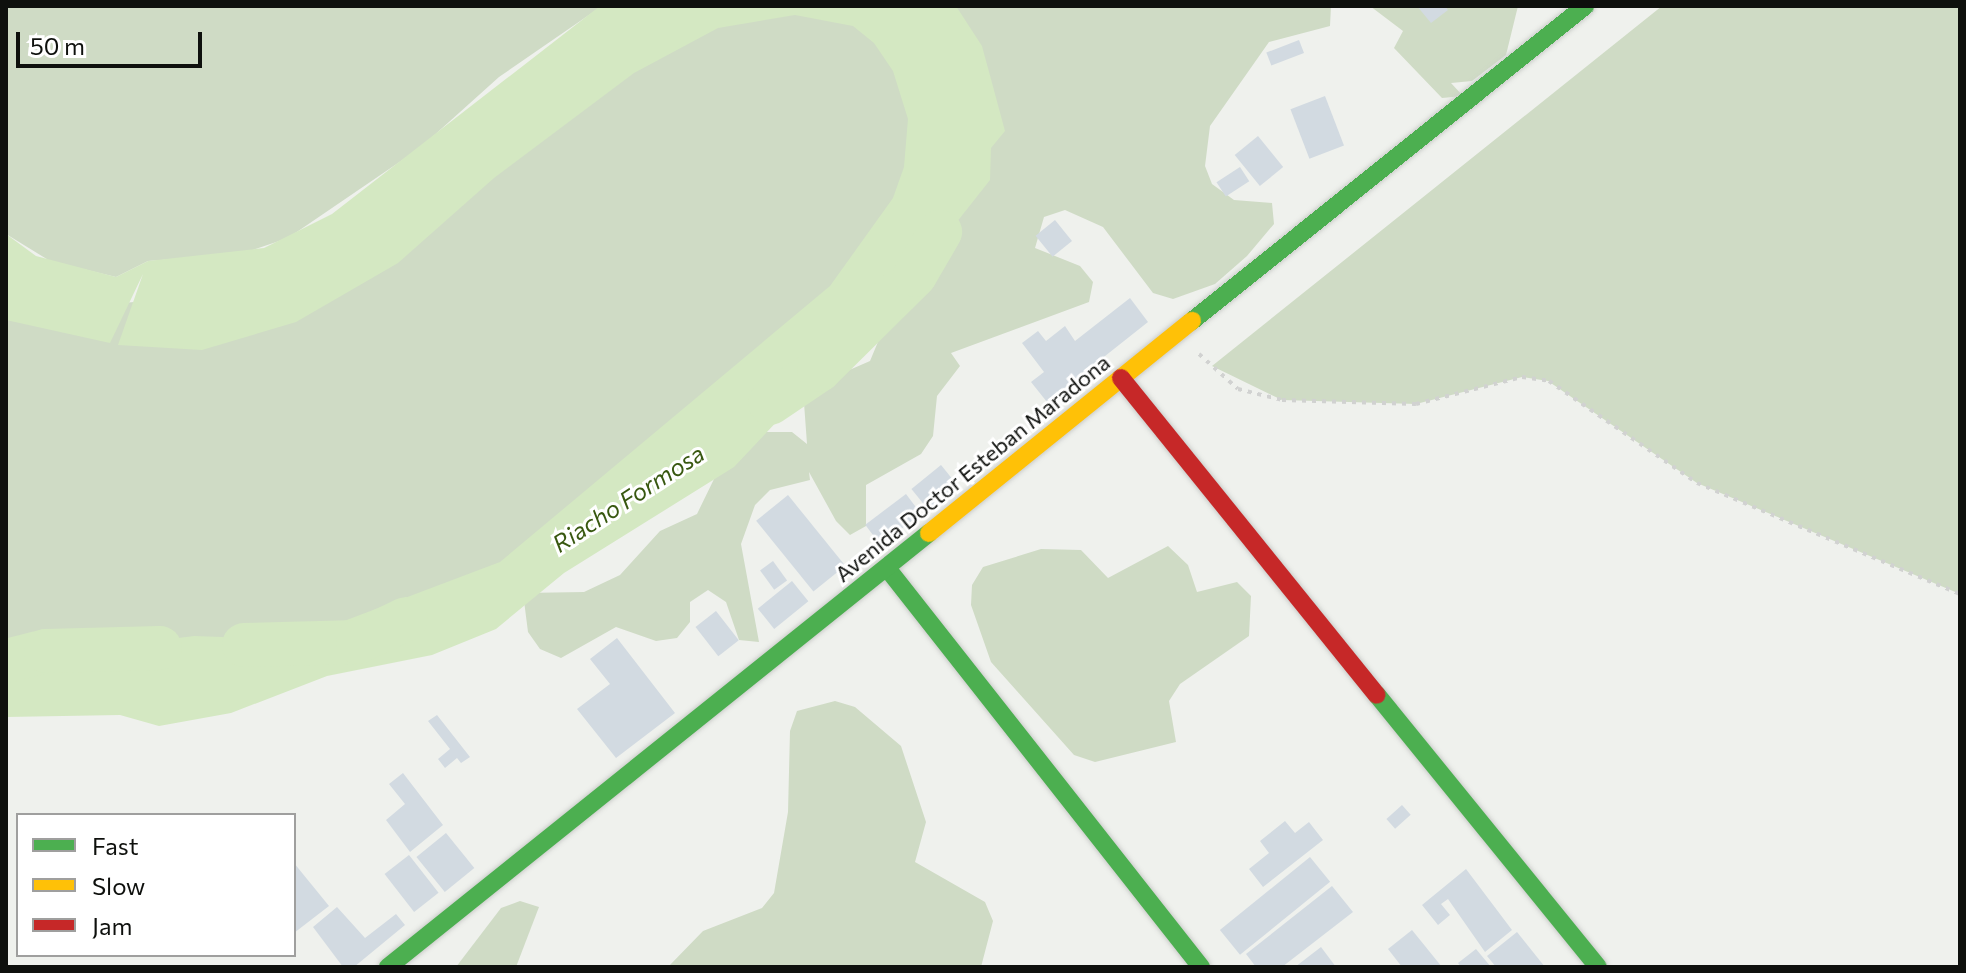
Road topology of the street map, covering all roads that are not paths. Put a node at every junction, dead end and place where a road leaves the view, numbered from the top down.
1 (1585, 6) edge
2 (1121, 378) junction
3 (887, 568) junction
4 (388, 967) edge
5 (1201, 967) edge
6 (1598, 967) edge

1 - 2 main road, Avenida Doctor Esteban Maradona
2 - 3 main road, Avenida Doctor Esteban Maradona
2 - 6 main road
3 - 4 main road, Avenida Doctor Esteban Maradona
3 - 5 main road

